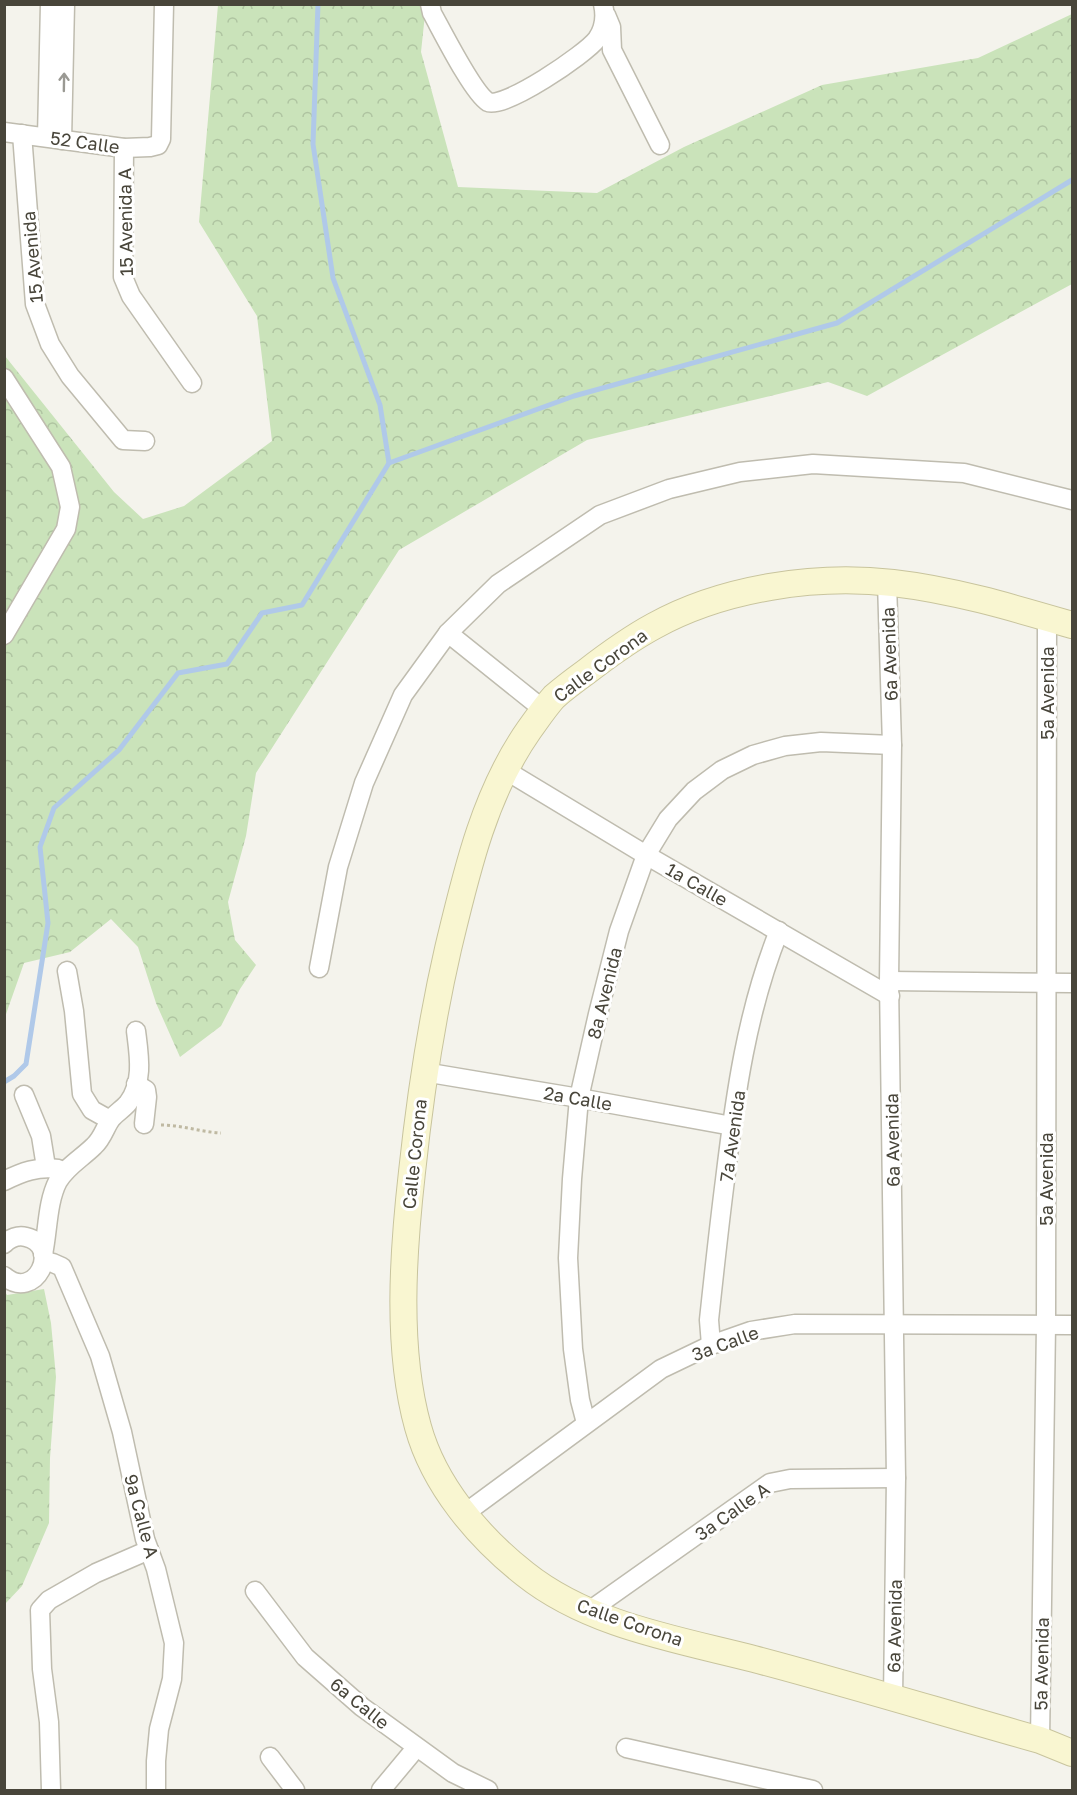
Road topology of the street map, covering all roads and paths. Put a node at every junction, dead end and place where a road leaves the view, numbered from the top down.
1 (50, 4) edge
2 (65, 4) edge
3 (164, 4) edge
4 (430, 4) edge
5 (604, 9) edge
6 (13, 133) edge
7 (55, 138) junction
8 (660, 145) dead end
9 (124, 148) junction
10 (4, 378) edge
11 (192, 383) dead end
12 (145, 441) dead end
13 (1072, 500) edge
14 (887, 582) junction
15 (1047, 617) junction
16 (1072, 625) edge
17 (448, 633) junction
18 (4, 635) edge
19 (543, 710) junction
20 (892, 745) junction
21 (505, 770) junction
22 (646, 855) junction
23 (779, 931) junction
24 (319, 968) dead end
25 (67, 971) dead end
26 (1046, 983) junction
27 (1072, 983) edge
28 (890, 989) junction
29 (136, 1031) dead end
30 (424, 1072) junction
31 (136, 1084) junction
32 (24, 1095) dead end
33 (579, 1098) junction
34 (110, 1120) junction
35 (144, 1125) joint
36 (732, 1126) junction
37 (222, 1133) dead end
38 (46, 1167) junction
39 (65, 1170) junction
40 (4, 1181) edge
41 (4, 1244) edge
42 (44, 1257) junction
43 (4, 1276) edge
44 (894, 1324) junction
45 (1046, 1324) junction
46 (1072, 1325) edge
47 (711, 1345) junction
48 (586, 1422) junction
49 (896, 1478) junction
50 (464, 1514) junction
51 (149, 1550) junction
52 (255, 1591) dead end
53 (590, 1611) junction
54 (893, 1698) junction
55 (1040, 1740) junction
56 (416, 1748) junction
57 (626, 1748) dead end
58 (1072, 1753) edge
59 (270, 1757) dead end
60 (51, 1791) edge
61 (156, 1791) edge
62 (295, 1791) edge
63 (381, 1791) edge
64 (488, 1791) edge
65 (813, 1791) edge

1 - 7 street
7 -> 2 street
3 - 9 street, 52 Calle
4 - 5 street
5 - 8 street
6 - 7 street, 52 Calle
6 - 12 street, 15 Avenida
7 - 9 street, 52 Calle
9 - 11 street, 15 Avenida A
10 - 18 street
13 - 17 street
14 - 15 street, Calle Corona
14 - 19 street, Calle Corona
14 - 20 street, 6a Avenida
15 - 16 street, Calle Corona
15 - 26 street, 5a Avenida
17 - 19 street
17 - 24 street
19 - 21 street, Calle Corona
20 - 22 street, 8a Avenida
20 - 28 street, 6a Avenida
21 - 22 street, 1a Calle
21 - 30 street, Calle Corona
22 - 23 street, 1a Calle
22 - 33 street, 8a Avenida
23 - 28 street, 1a Calle
23 - 36 street, 7a Avenida
25 - 34 street
26 - 27 street, 1a Calle
26 - 28 street, 1a Calle
26 - 45 street, 5a Avenida
28 - 44 street, 6a Avenida
29 - 31 street
30 - 33 street, 2a Calle
30 - 50 street, Calle Corona
31 - 34 street
31 - 35 street
32 - 38 street
33 - 36 street, 2a Calle
33 - 48 street, 8a Avenida
34 - 39 street
35 - 37 path
36 - 47 street, 7a Avenida
38 - 39 street
38 - 40 street
39 - 42 street
41 - 42 street, 9a Calle A
42 - 43 street
42 - 51 street, 9a Calle A
44 - 45 street, 3a Calle
44 - 47 street, 3a Calle
44 - 49 street, 6a Avenida
45 - 46 street, 3a Calle
45 - 55 street, 5a Avenida
47 - 48 street, 3a Calle
48 - 50 street, 3a Calle
49 - 53 street, 3a Calle A
49 - 54 street, 6a Avenida
50 - 53 street, Calle Corona
51 - 60 street
51 - 61 street, 9a Calle A
52 - 56 street, 6a Calle
53 - 54 street, Calle Corona
54 - 55 street, Calle Corona
55 - 58 street, Calle Corona
56 - 63 street
56 - 64 street, 6a Calle
57 - 65 street
59 - 62 street

